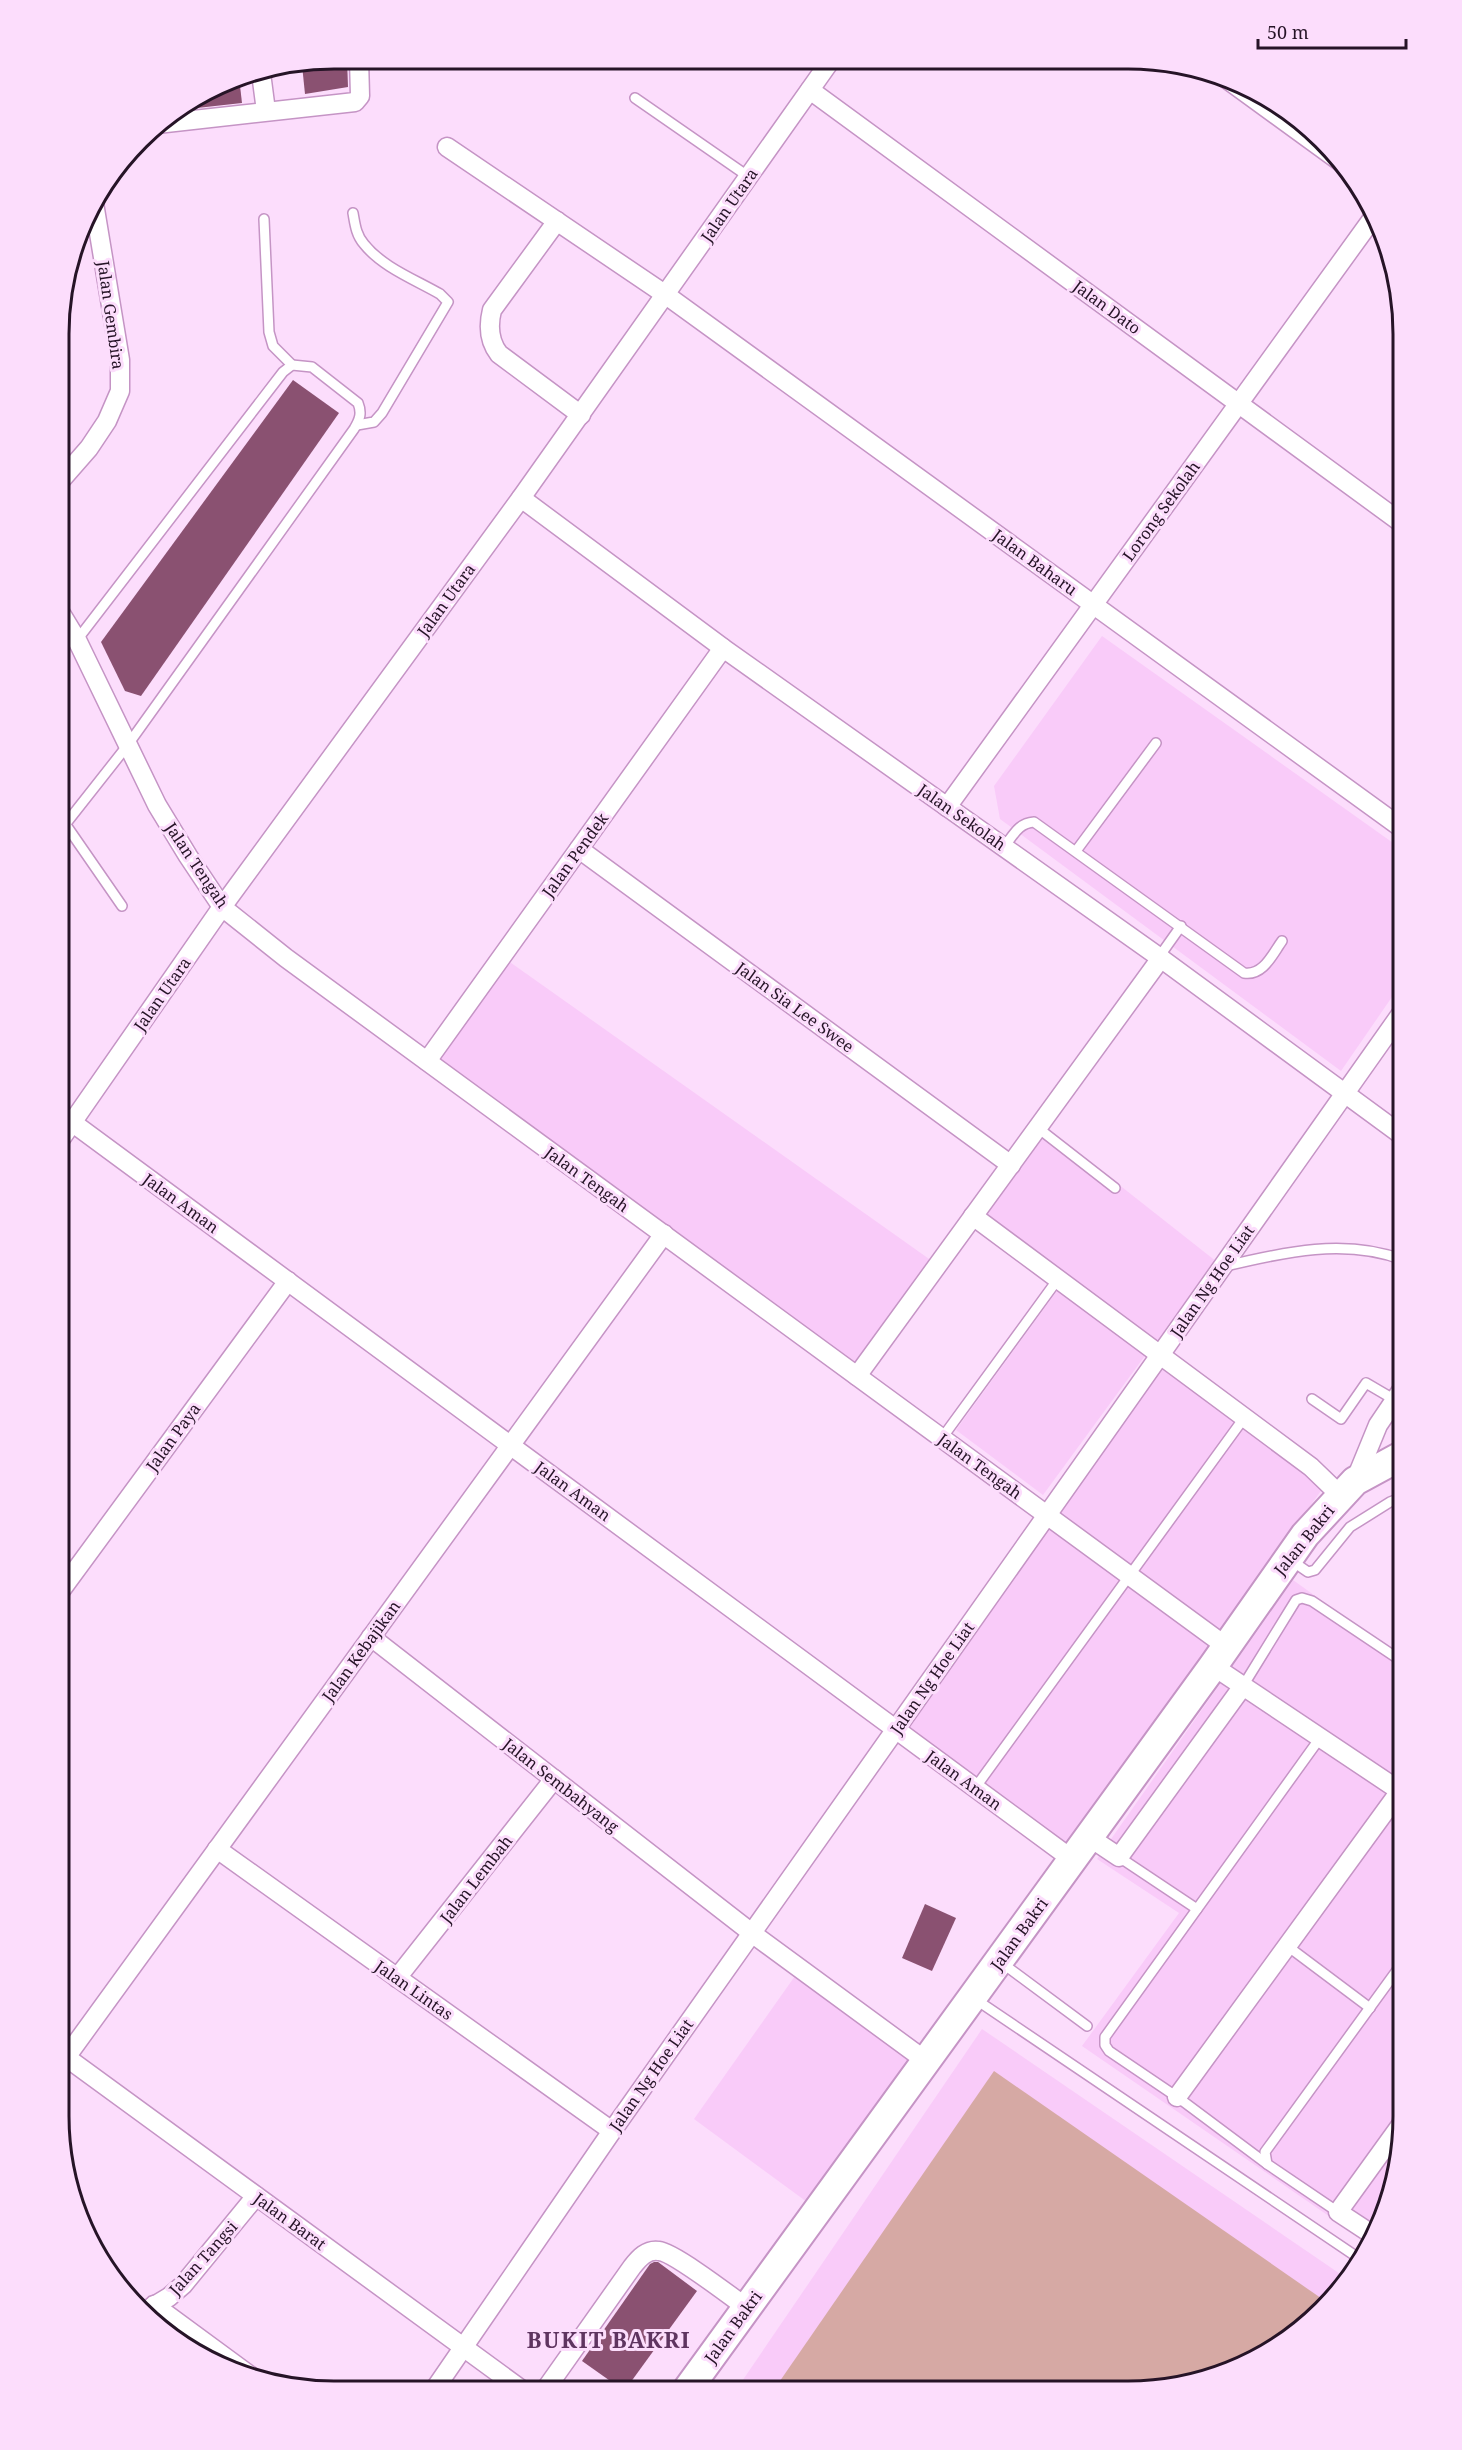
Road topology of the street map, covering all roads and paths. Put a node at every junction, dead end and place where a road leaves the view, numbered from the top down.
1 (360, 69) edge
2 (825, 69) edge
3 (262, 79) edge
4 (810, 90) junction
5 (635, 98) dead end
6 (266, 111) junction
7 (180, 119) edge
8 (447, 147) dead end
9 (749, 177) junction
10 (353, 213) dead end
11 (96, 217) edge
12 (264, 219) dead end
13 (557, 221) junction
14 (1369, 223) edge
15 (666, 295) junction
16 (292, 365) junction
17 (1238, 403) junction
18 (581, 415) junction
19 (357, 425) junction
20 (69, 471) edge
21 (521, 498) junction
22 (1393, 517) edge
23 (1093, 604) junction
24 (69, 627) edge
25 (77, 640) junction
26 (723, 648) junction
27 (1156, 743) dead end
28 (127, 746) junction
29 (947, 807) junction
30 (69, 820) edge
31 (1393, 822) edge
32 (69, 836) edge
33 (1004, 847) junction
34 (579, 849) junction
35 (1076, 850) junction
36 (122, 906) dead end
37 (222, 907) junction
38 (1181, 926) junction
39 (1282, 941) dead end
40 (1160, 958) junction
41 (1393, 1025) edge
42 (427, 1061) junction
43 (1344, 1095) junction
44 (69, 1125) edge
45 (1038, 1128) junction
46 (1393, 1129) edge
47 (69, 1138) edge
48 (1011, 1165) junction
49 (1115, 1188) dead end
50 (974, 1216) junction
51 (664, 1234) junction
52 (1393, 1256) edge
53 (1223, 1266) junction
54 (1058, 1280) junction
55 (288, 1281) junction
56 (1160, 1355) junction
57 (857, 1376) junction
58 (1393, 1392) edge
59 (1312, 1399) dead end
60 (1393, 1403) edge
61 (1245, 1418) junction
62 (942, 1438) junction
63 (510, 1445) junction
64 (1393, 1459) edge
65 (1332, 1481) junction
66 (1393, 1501) edge
67 (1047, 1515) junction
68 (1288, 1558) junction
69 (1131, 1576) junction
70 (69, 1579) edge
71 (371, 1637) junction
72 (1393, 1655) edge
73 (1220, 1657) junction
74 (1243, 1686) junction
75 (896, 1729) junction
76 (1320, 1738) junction
77 (554, 1779) junction
78 (1393, 1784) edge
79 (975, 1788) junction
80 (1393, 1802) edge
81 (1089, 1837) junction
82 (217, 1849) junction
83 (1119, 1857) junction
84 (1073, 1860) junction
85 (1197, 1909) junction
86 (759, 1939) junction
87 (1286, 1945) junction
88 (999, 1961) junction
89 (1393, 1976) edge
90 (398, 1978) junction
91 (973, 1997) junction
92 (1370, 2008) junction
93 (1087, 2025) dead end
94 (69, 2048) edge
95 (926, 2061) junction
96 (69, 2065) edge
97 (1177, 2097) junction
98 (612, 2131) junction
99 (1391, 2147) edge
100 (1267, 2164) junction
101 (256, 2196) junction
102 (1338, 2212) junction
103 (1367, 2231) edge
104 (1354, 2255) edge
105 (152, 2308) edge
106 (747, 2308) junction
107 (164, 2319) edge
108 (464, 2347) junction
109 (218, 2354) edge
110 (440, 2381) edge
111 (510, 2381) edge
112 (551, 2381) edge
113 (694, 2381) edge

1 - 6 street
2 - 4 street, Jalan Utara
3 - 6 street
4 - 9 street, Jalan Utara
4 - 17 street, Jalan Dato
5 - 9 lane
6 - 7 street
8 - 13 street, Jalan Baharu
9 - 15 street, Jalan Utara
10 - 19 lane
11 - 20 street, Jalan Gembira
12 - 16 lane
13 - 15 street, Jalan Baharu
13 - 18 street
14 - 17 street, Lorong Sekolah
15 - 18 street, Jalan Utara
15 - 23 street, Jalan Baharu
16 - 19 lane
16 - 25 lane
17 - 22 street, Jalan Dato
17 - 23 street, Lorong Sekolah
18 - 21 street, Jalan Utara
19 - 28 lane
21 - 26 street, Jalan Sekolah
21 - 37 street, Jalan Utara
23 - 29 street, Lorong Sekolah
23 - 31 street, Jalan Baharu
24 - 25 street, Jalan Tengah
25 - 28 street, Jalan Tengah
26 - 29 street, Jalan Sekolah
26 - 34 street, Jalan Pendek
27 - 35 lane
28 - 30 lane
28 - 37 street, Jalan Tengah
29 - 33 street, Jalan Sekolah
32 - 36 lane
33 - 35 lane
33 - 40 street, Jalan Sekolah
34 - 42 street, Jalan Pendek
34 - 48 street, Jalan Sia Lee Swee
35 - 38 lane
37 - 42 street, Jalan Tengah
37 - 44 street, Jalan Utara
38 - 39 lane
38 - 40 lane
40 - 43 street, Jalan Sekolah
40 - 45 street
41 - 43 street, Jalan Ng Hoe Liat
42 - 51 street, Jalan Tengah
43 - 46 street, Jalan Sekolah
43 - 53 street, Jalan Ng Hoe Liat
45 - 48 street
45 - 49 lane
47 - 55 street, Jalan Aman
48 - 50 street
50 - 54 street
50 - 57 street
51 - 57 street, Jalan Tengah
51 - 63 street, Jalan Kebajikan
52 - 53 lane
53 - 56 street, Jalan Ng Hoe Liat
54 - 56 street
54 - 62 lane
55 - 63 street, Jalan Aman
55 - 70 street, Jalan Paya
56 - 61 street
56 - 67 street, Jalan Ng Hoe Liat
57 - 62 street, Jalan Tengah
58 - 59 lane
60 - 65 street
61 - 65 street
61 - 69 lane
62 - 67 street, Jalan Tengah
63 - 71 street, Jalan Kebajikan
63 - 75 street, Jalan Aman
64 - 65 main road
65 - 68 main road, Jalan Bakri
66 - 68 lane
67 - 69 street, Jalan Tengah
67 - 75 street, Jalan Ng Hoe Liat
68 - 73 main road, Jalan Bakri
69 - 73 street, Jalan Tengah
69 - 79 lane
71 - 77 street, Jalan Sembahyang
71 - 82 street, Jalan Kebajikan
72 - 74 lane
73 - 74 street, Jalan Tengah
73 - 81 main road, Jalan Bakri
74 - 76 street, Jalan Tengah
74 - 83 street
75 - 79 street, Jalan Aman
75 - 86 street, Jalan Ng Hoe Liat
76 - 78 street, Jalan Tengah
76 - 85 lane
77 - 86 street, Jalan Sembahyang
77 - 90 street, Jalan Lembah
79 - 84 street, Jalan Aman
80 - 87 street
81 - 83 street
81 - 84 main road, Jalan Bakri
82 - 90 street, Jalan Lintas
82 - 94 street, Jalan Kebajikan
83 - 85 lane
84 - 88 main road, Jalan Bakri
85 - 97 lane
86 - 95 street, Jalan Sembahyang
86 - 98 street, Jalan Ng Hoe Liat
87 - 92 lane
87 - 97 street
88 - 91 main road, Jalan Bakri
88 - 93 lane
89 - 92 lane
90 - 98 street, Jalan Lintas
91 - 95 main road, Jalan Bakri
91 - 104 lane
92 - 100 lane
95 - 106 main road, Jalan Bakri
96 - 101 street, Jalan Barat
97 - 100 lane
98 - 108 street, Jalan Ng Hoe Liat
99 - 102 street
100 - 102 lane
101 - 105 street, Jalan Tangsi
101 - 108 street, Jalan Barat
102 - 103 street
106 - 112 street
106 - 113 main road, Jalan Bakri
107 - 109 street
108 - 110 street, Jalan Ng Hoe Liat
108 - 111 street, Jalan Barat

